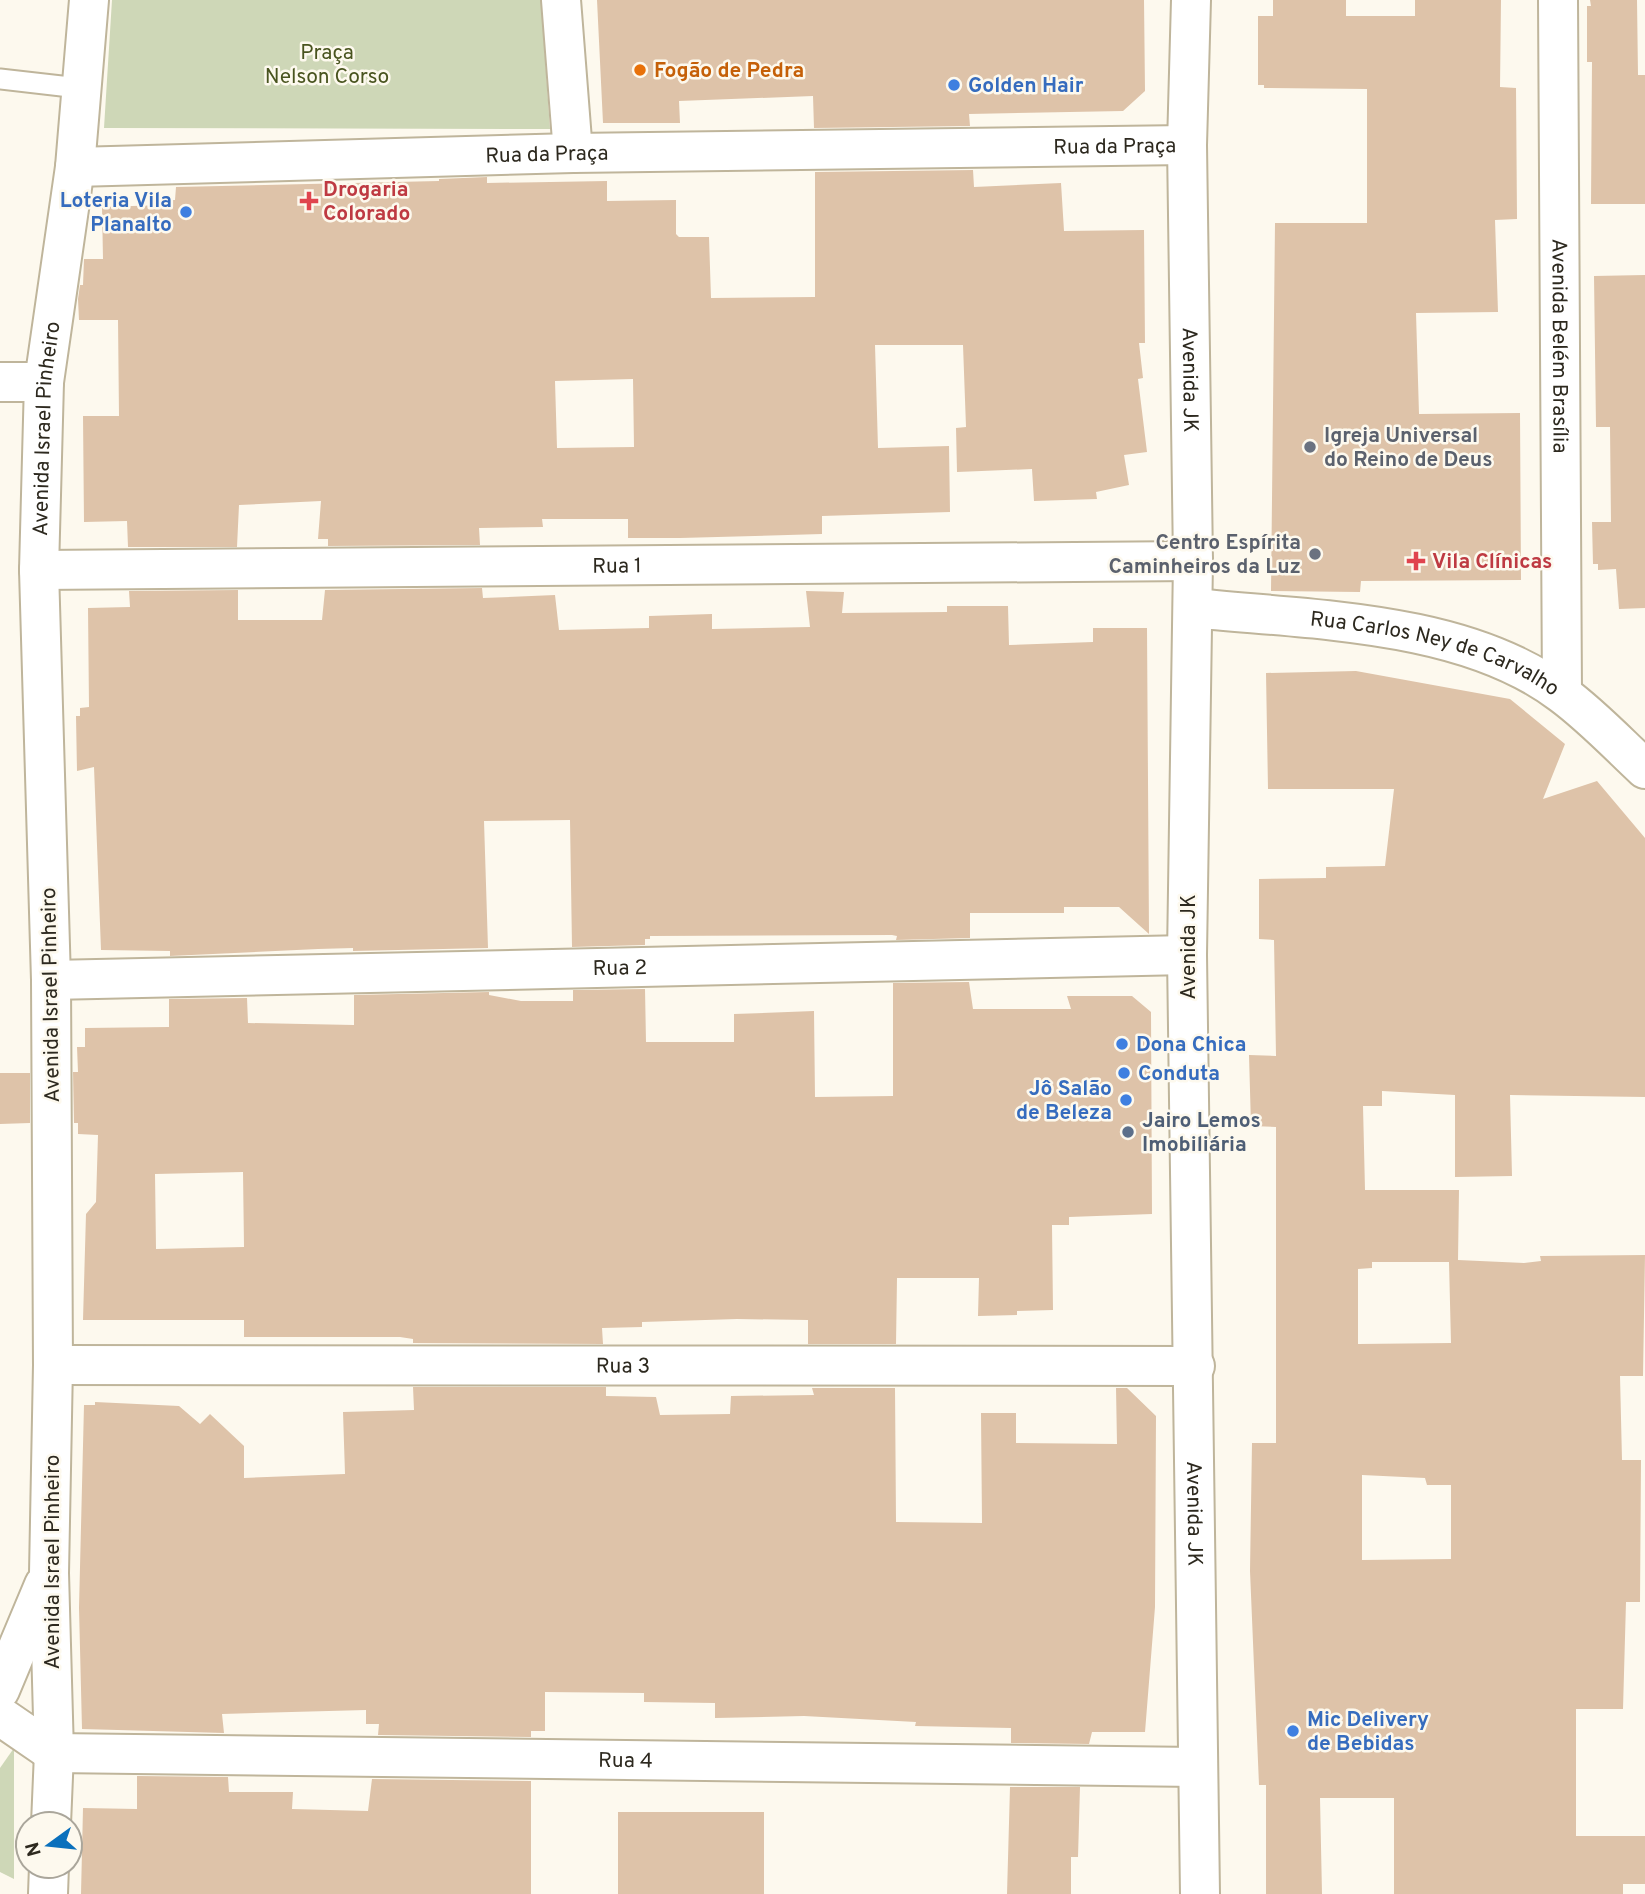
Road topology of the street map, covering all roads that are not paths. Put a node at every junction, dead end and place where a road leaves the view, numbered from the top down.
1 (89, 0) edge
2 (561, 0) edge
3 (1191, 0) edge
4 (1558, 0) edge
5 (0, 79) edge
6 (79, 88) junction
7 (1188, 145) junction
8 (573, 153) junction
9 (75, 167) junction
10 (0, 382) edge
11 (44, 382) junction
12 (1193, 561) junction
13 (39, 569) junction
14 (1193, 608) junction
15 (1562, 693) junction
16 (1645, 769) edge
17 (1187, 956) junction
18 (51, 980) junction
19 (53, 1365) junction
20 (1195, 1366) junction
21 (49, 1573) junction
22 (0, 1690) edge
23 (0, 1716) edge
24 (54, 1753) junction
25 (1198, 1767) junction
26 (52, 1810) edge
27 (1200, 1894) edge

1 - 6 street
2 - 8 street
3 - 7 street, Avenida JK
4 - 15 street, Avenida Belém Brasília
5 - 6 lane
6 - 9 street
7 - 8 street, Rua da Praça
7 - 12 street, Avenida JK
8 - 9 street, Rua da Praça
9 - 11 street, Avenida Israel Pinheiro
10 - 11 street
11 - 13 street, Avenida Israel Pinheiro
12 - 13 street, Rua 1
12 - 14 street, Avenida JK
13 - 18 street, Avenida Israel Pinheiro
14 - 15 street, Rua Carlos Ney de Carvalho
14 - 17 street, Avenida JK
15 - 16 street, Rua Carlos Ney de Carvalho
17 - 18 street, Rua 2
17 - 20 street, Avenida JK
18 - 19 street, Avenida Israel Pinheiro
19 - 20 street, Rua 3
19 - 21 street, Avenida Israel Pinheiro
20 - 25 street, Avenida JK
21 - 22 street
21 - 24 street, Avenida Israel Pinheiro
23 - 24 street
24 - 25 street, Rua 4
24 - 26 street, Avenida Israel Pinheiro
25 - 27 street, Avenida JK

